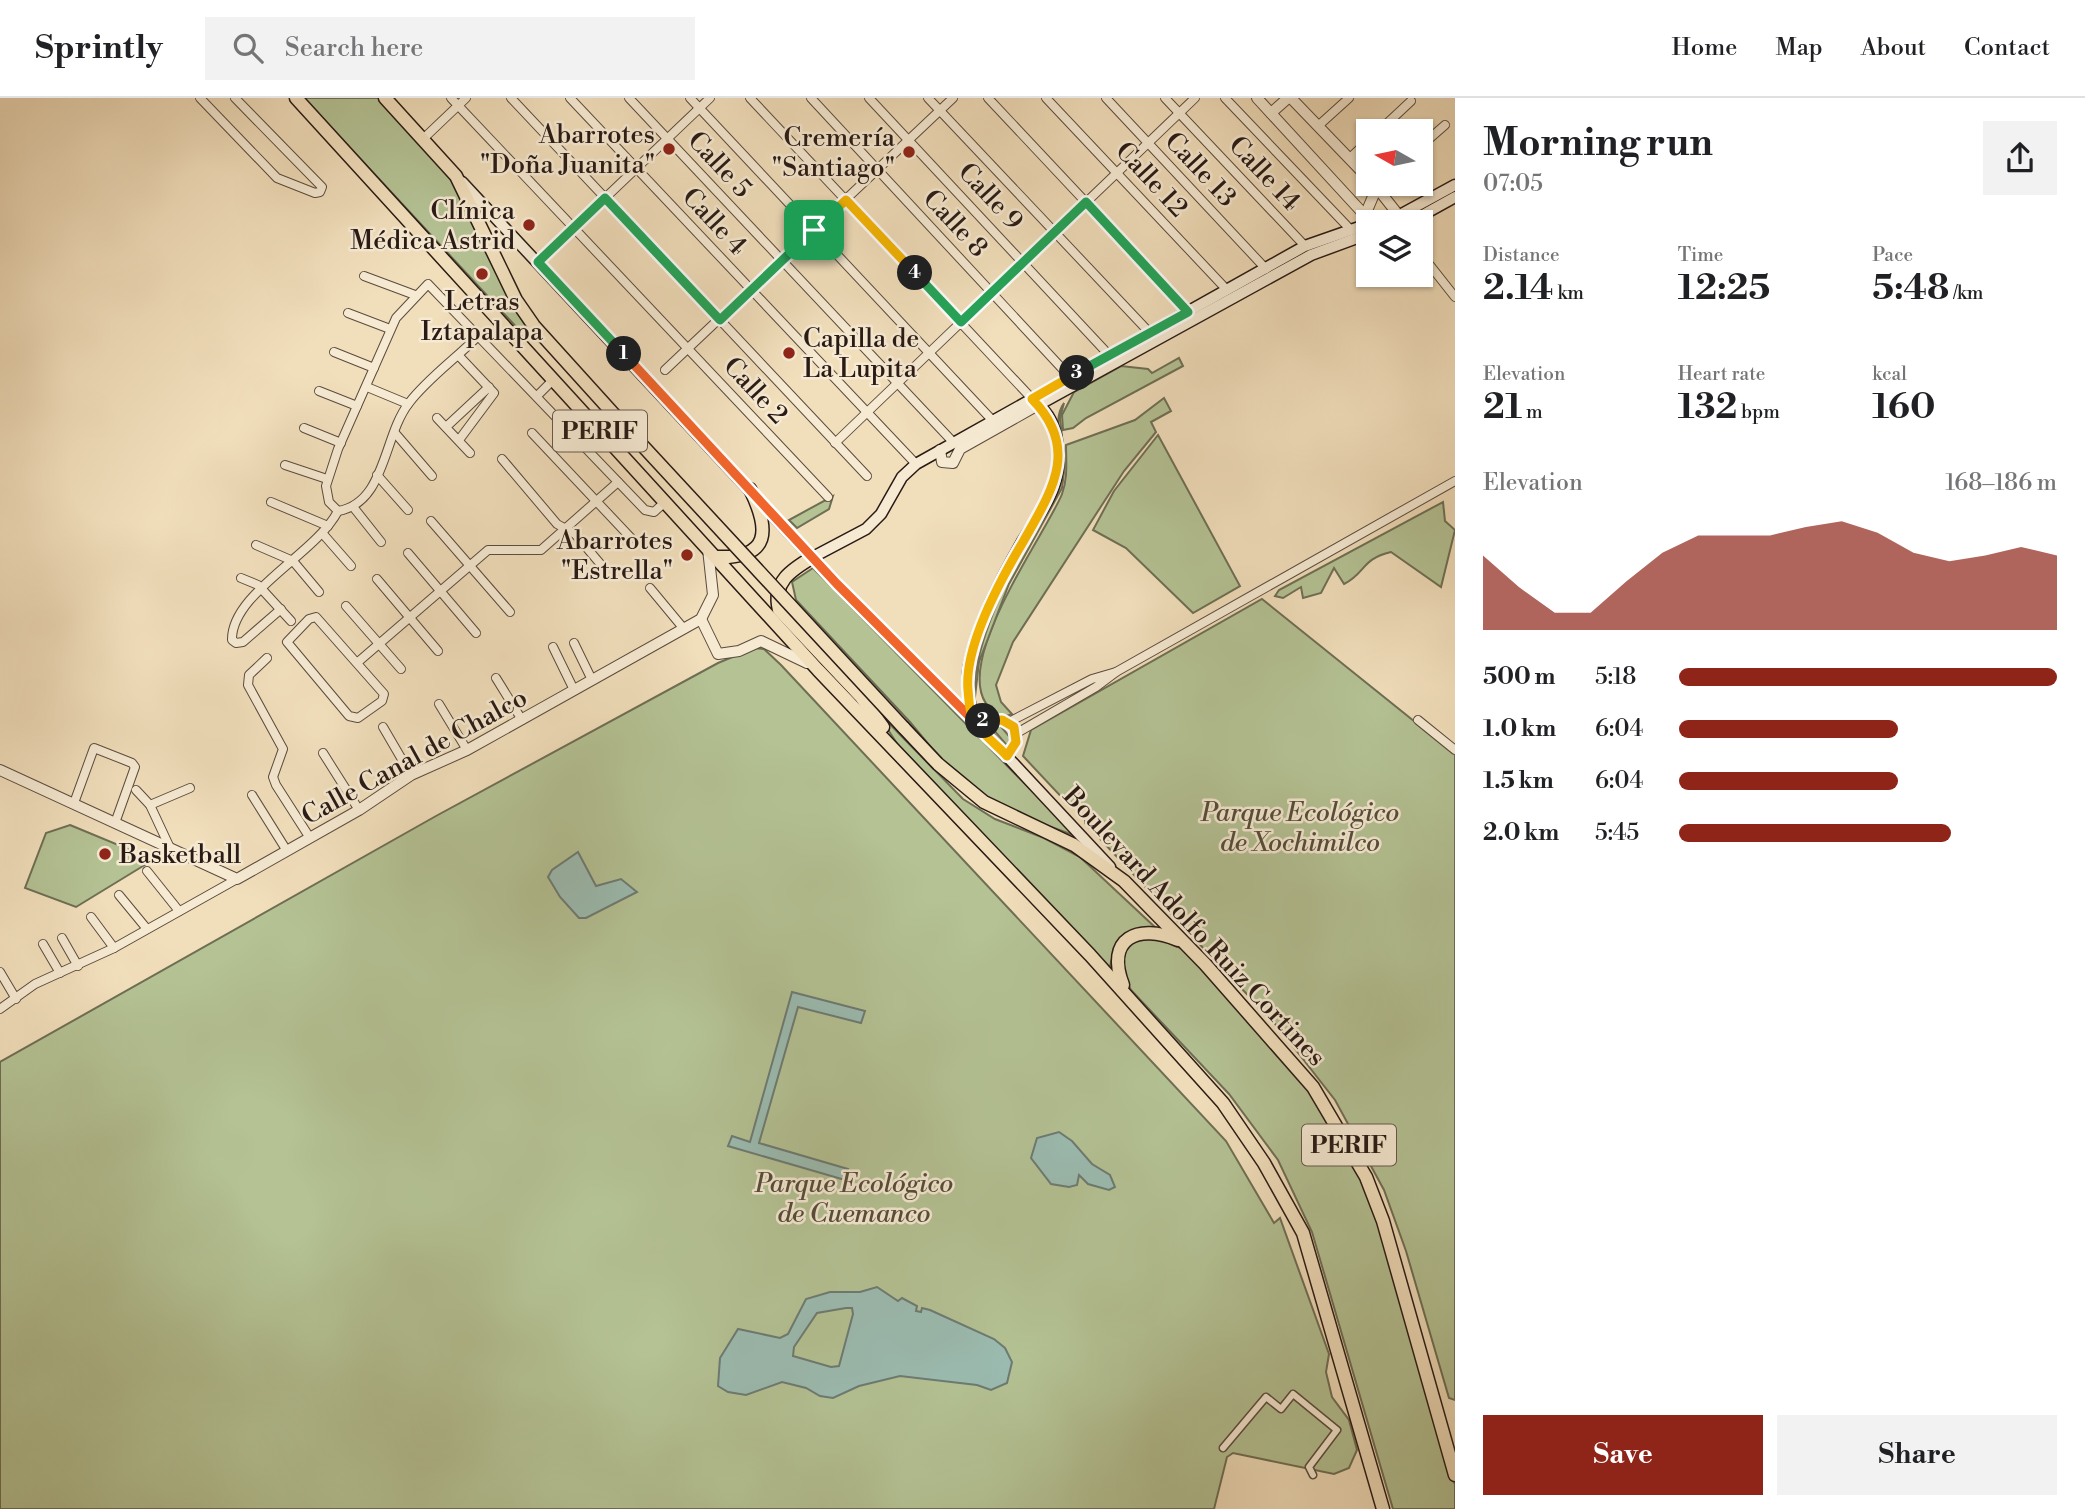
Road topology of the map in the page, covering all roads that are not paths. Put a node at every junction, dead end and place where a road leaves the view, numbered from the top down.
1 (200, 98) edge
2 (235, 98) edge
3 (296, 98) edge
4 (385, 98) edge
5 (452, 98) edge
6 (466, 98) edge
7 (511, 98) edge
8 (570, 98) edge
9 (629, 98) edge
10 (690, 98) edge
11 (710, 98) edge
12 (750, 98) edge
13 (811, 98) edge
14 (869, 98) edge
15 (928, 98) edge
16 (953, 98) edge
17 (988, 98) edge
18 (1046, 98) edge
19 (1106, 98) edge
20 (1165, 98) edge
21 (1195, 98) edge
22 (1225, 98) edge
23 (1257, 98) edge
24 (1289, 98) edge
25 (1349, 98) edge
26 (1411, 101) dead end
27 (458, 106) junction
28 (699, 108) junction
29 (940, 110) junction
30 (1179, 113) junction
31 (1271, 113) junction
32 (1392, 119) edge
33 (1445, 125) dead end
34 (1318, 126) junction
35 (1433, 136) edge
36 (423, 139) junction
37 (667, 139) junction
38 (909, 140) junction
39 (1148, 143) junction
40 (1356, 153) edge
41 (1350, 159) junction
42 (1356, 165) edge
43 (636, 168) junction
44 (878, 169) junction
45 (1117, 173) junction
46 (456, 176) junction
47 (1455, 185) edge
48 (1455, 197) edge
49 (605, 198) junction
50 (846, 200) junction
51 (1086, 202) junction
52 (1361, 210) edge
53 (1415, 210) edge
54 (1432, 210) edge
55 (1356, 225) edge
56 (574, 228) junction
57 (1349, 228) junction
58 (814, 230) junction
59 (1054, 233) junction
60 (1356, 238) edge
61 (1305, 246) junction
62 (782, 261) junction
63 (538, 262) junction
64 (1023, 262) junction
65 (1266, 269) junction
66 (1433, 269) edge
67 (364, 276) dead end
68 (751, 290) junction
69 (1227, 290) junction
70 (992, 292) junction
71 (415, 295) junction
72 (1455, 297) edge
73 (1188, 312) junction
74 (348, 313) dead end
75 (720, 320) junction
76 (961, 322) junction
77 (390, 330) junction
78 (1149, 332) junction
79 (479, 335) junction
80 (689, 350) junction
81 (334, 352) dead end
82 (930, 352) junction
83 (1109, 355) junction
84 (459, 356) junction
85 (374, 368) junction
86 (665, 370) dead end
87 (1070, 377) junction
88 (553, 380) junction
89 (898, 383) junction
90 (367, 387) junction
91 (489, 387) junction
92 (319, 391) dead end
93 (1066, 391) junction
94 (537, 396) junction
95 (1035, 402) junction
96 (408, 404) junction
97 (357, 406) junction
98 (867, 412) junction
99 (437, 418) dead end
100 (993, 421) junction
101 (1053, 426) junction
102 (446, 427) junction
103 (304, 428) dead end
104 (395, 433) junction
105 (532, 433) dead end
106 (459, 440) junction
107 (953, 442) junction
108 (341, 443) junction
109 (835, 443) junction
110 (940, 450) junction
111 (470, 453) dead end
112 (502, 459) dead end
113 (916, 464) junction
114 (285, 465) dead end
115 (377, 475) junction
116 (432, 476) dead end
117 (867, 476) dead end
118 (327, 480) junction
119 (1455, 481) edge
120 (618, 482) junction
121 (750, 489) junction
122 (828, 497) dead end
123 (271, 502) dead end
124 (597, 502) junction
125 (666, 502) junction
126 (354, 508) junction
127 (408, 509) dead end
128 (338, 511) junction
129 (431, 521) dead end
130 (325, 530) junction
131 (567, 530) junction
132 (631, 538) dead end
133 (380, 542) dead end
134 (256, 545) dead end
135 (408, 552) dead end
136 (712, 553) junction
137 (813, 557) junction
138 (293, 561) junction
139 (470, 565) junction
140 (351, 566) dead end
141 (603, 567) dead end
142 (241, 578) dead end
143 (377, 579) dead end
144 (650, 588) dead end
145 (262, 590) junction
146 (319, 592) dead end
147 (439, 592) junction
148 (346, 606) dead end
149 (281, 610) junction
150 (510, 612) dead end
151 (410, 618) junction
152 (292, 621) dead end
153 (702, 623) junction
154 (684, 629) junction
155 (477, 633) dead end
156 (573, 643) dead end
157 (379, 645) junction
158 (553, 647) dead end
159 (438, 651) dead end
160 (267, 658) dead end
161 (358, 662) junction
162 (401, 669) dead end
163 (818, 670) junction
164 (496, 678) dead end
165 (592, 680) junction
166 (574, 690) junction
167 (439, 704) dead end
168 (1050, 708) junction
169 (522, 720) junction
170 (1418, 720) dead end
171 (974, 721) junction
172 (1009, 722) junction
173 (383, 727) dead end
174 (1017, 733) junction
175 (467, 750) junction
176 (1455, 750) edge
177 (323, 753) dead end
178 (1007, 756) junction
179 (910, 764) junction
180 (0, 770) edge
181 (411, 775) junction
182 (190, 788) dead end
183 (136, 790) dead end
184 (252, 796) dead end
185 (74, 803) junction
186 (150, 805) junction
187 (359, 810) junction
188 (115, 823) junction
189 (310, 838) junction
190 (171, 850) junction
191 (287, 851) junction
192 (147, 871) dead end
193 (237, 878) junction
194 (1124, 881) junction
195 (119, 895) dead end
196 (179, 911) junction
197 (91, 918) dead end
198 (147, 929) junction
199 (62, 938) dead end
200 (1185, 943) junction
201 (43, 944) dead end
202 (114, 948) junction
203 (78, 966) junction
204 (0, 972) edge
205 (60, 973) junction
206 (1126, 994) junction
207 (16, 999) junction
208 (0, 1009) edge
209 (1223, 1448) dead end
210 (1313, 1475) dead end
211 (1455, 1475) edge
212 (1384, 1509) edge

1 - 2 street
3 - 88 highway, PERIF
4 - 36 highway, PERIF
5 - 27 street, Calle 2
6 - 27 street
7 - 49 street
8 - 43 street, Calle 4
9 - 37 street, Calle 5
10 - 28 street
11 - 28 street
12 - 50 street
13 - 44 street, Calle 8
14 - 38 street, Calle 9
15 - 29 street
16 - 29 street
17 - 51 street
18 - 45 street, Calle 12
19 - 39 street, Calle 13
20 - 30 street, Calle 14
21 - 30 street
22 - 57 street
23 - 31 street
24 - 31 street
24 - 34 street
25 - 34 street
26 - 32 street
27 - 36 street
27 - 56 street, Calle 2
28 - 37 street
28 - 58 street
29 - 38 street
29 - 59 street
30 - 39 street
30 - 61 street, Calle 14
31 - 52 street
33 - 35 street
34 - 41 street
36 - 46 highway, PERIF
37 - 43 street
37 - 62 street, Calle 5
38 - 44 street
38 - 64 street, Calle 9
39 - 45 street
39 - 65 street, Calle 13
40 - 41 street
41 - 42 street
43 - 49 street
43 - 68 street, Calle 4
44 - 50 street
44 - 70 street, Calle 8
45 - 51 street
45 - 69 street, Calle 12
46 - 63 main road, PERIF
46 - 194 highway, PERIF, bridge
47 - 53 main road
48 - 54 main road
49 - 56 street
49 - 75 street
50 - 58 street
50 - 76 street
51 - 59 street
51 - 73 street
55 - 57 main road
56 - 63 street
56 - 80 street, Calle 2
57 - 61 main road
58 - 62 street
58 - 82 street
59 - 64 street
59 - 78 street
60 - 93 main road
61 - 65 main road
62 - 68 street
62 - 89 street, Calle 5
63 - 121 main road, PERIF
64 - 70 street
64 - 83 street, Calle 9
65 - 69 main road
66 - 72 street
67 - 71 street
68 - 75 street
68 - 98 street, Calle 4
69 - 73 main road
70 - 76 street
70 - 87 street, Calle 8
71 - 77 street
71 - 79 street
73 - 78 main road
74 - 77 street
75 - 80 street
75 - 109 street
76 - 82 street
76 - 95 street
77 - 85 street
78 - 83 main road
79 - 84 street
79 - 94 street
80 - 86 street
80 - 122 street, Calle 2
81 - 85 street
82 - 89 street
82 - 100 street
83 - 87 main road
84 - 91 street
84 - 96 street
85 - 90 street
87 - 95 main road
88 - 94 street
88 - 125 highway, PERIF
89 - 98 street
89 - 107 street, Calle 5
90 - 96 street
90 - 97 street
91 - 102 street
91 - 106 street
92 - 97 street
93 - 95 main road
93 - 101 main road
94 - 120 street
95 - 100 main road
95 - 101 main road
95 - 110 street
96 - 104 street
97 - 108 street
98 - 109 street
98 - 113 street, Calle 4
99 - 102 street
100 - 107 main road
101 - 171 main road
102 - 106 street
103 - 108 street
104 - 115 street
104 - 116 street
105 - 124 street
106 - 111 street
107 - 110 main road
108 - 118 street
109 - 117 street
110 - 113 main road
112 - 131 street
113 - 137 main road
114 - 118 street
115 - 126 street
115 - 127 street
118 - 128 street
119 - 168 street
120 - 124 street
120 - 125 street
121 - 136 highway
121 - 137 main road, PERIF
123 - 130 street
124 - 131 street
124 - 132 street
125 - 136 highway, PERIF
126 - 128 street
126 - 133 street
128 - 130 street
129 - 139 street
130 - 138 street
130 - 140 street
131 - 139 street
131 - 141 street
134 - 138 street
135 - 147 street
136 - 153 street
136 - 163 highway, PERIF
137 - 171 main road, Boulevard Adolfo Ruiz Cortines / PERIF
137 - 179 highway
138 - 145 street
138 - 146 street
139 - 147 street
139 - 150 street
142 - 145 street
143 - 151 street
144 - 154 street
145 - 149 street
145 - 149 street
147 - 151 street
147 - 155 street
148 - 157 street
149 - 152 street
151 - 157 street
151 - 159 street
153 - 154 street, Calle Canal de Chalco
153 - 163 street
154 - 165 street, Calle Canal de Chalco
156 - 165 street
157 - 161 street
157 - 162 street
158 - 166 street
160 - 189 street
161 - 161 street
163 - 179 highway, PERIF
164 - 169 street
165 - 166 street, Calle Canal de Chalco
166 - 169 street, Calle Canal de Chalco
167 - 175 street
168 - 172 street
168 - 174 street
169 - 175 street, Calle Canal de Chalco
170 - 176 street
171 - 172 street
171 - 178 main road, Boulevard Adolfo Ruiz Cortines / PERIF
172 - 174 street
173 - 181 street
174 - 178 street
175 - 181 street, Calle Canal de Chalco
177 - 187 street
178 - 194 main road, Boulevard Adolfo Ruiz Cortines / PERIF
179 - 206 highway, PERIF
180 - 185 street
181 - 187 street, Calle Canal de Chalco
182 - 186 street
183 - 186 street
184 - 191 street
185 - 188 street
185 - 188 street
186 - 190 street
187 - 189 street, Calle Canal de Chalco
188 - 190 street
189 - 191 street, Calle Canal de Chalco
190 - 193 street
191 - 193 street, Calle Canal de Chalco
192 - 196 street
193 - 196 street, Calle Canal de Chalco
194 - 200 highway, Boulevard Adolfo Ruiz Cortines / PERIF
195 - 198 street
196 - 198 street, Calle Canal de Chalco
197 - 202 street
198 - 202 street, Calle Canal de Chalco
199 - 203 street
200 - 206 highway
200 - 211 highway, Boulevard Adolfo Ruiz Cortines / PERIF
201 - 205 street
202 - 203 street, Calle Canal de Chalco
203 - 205 street, Calle Canal de Chalco
204 - 207 street
205 - 207 street, Calle Canal de Chalco
206 - 212 highway, PERIF
207 - 208 street, Calle Canal de Chalco
209 - 210 street

